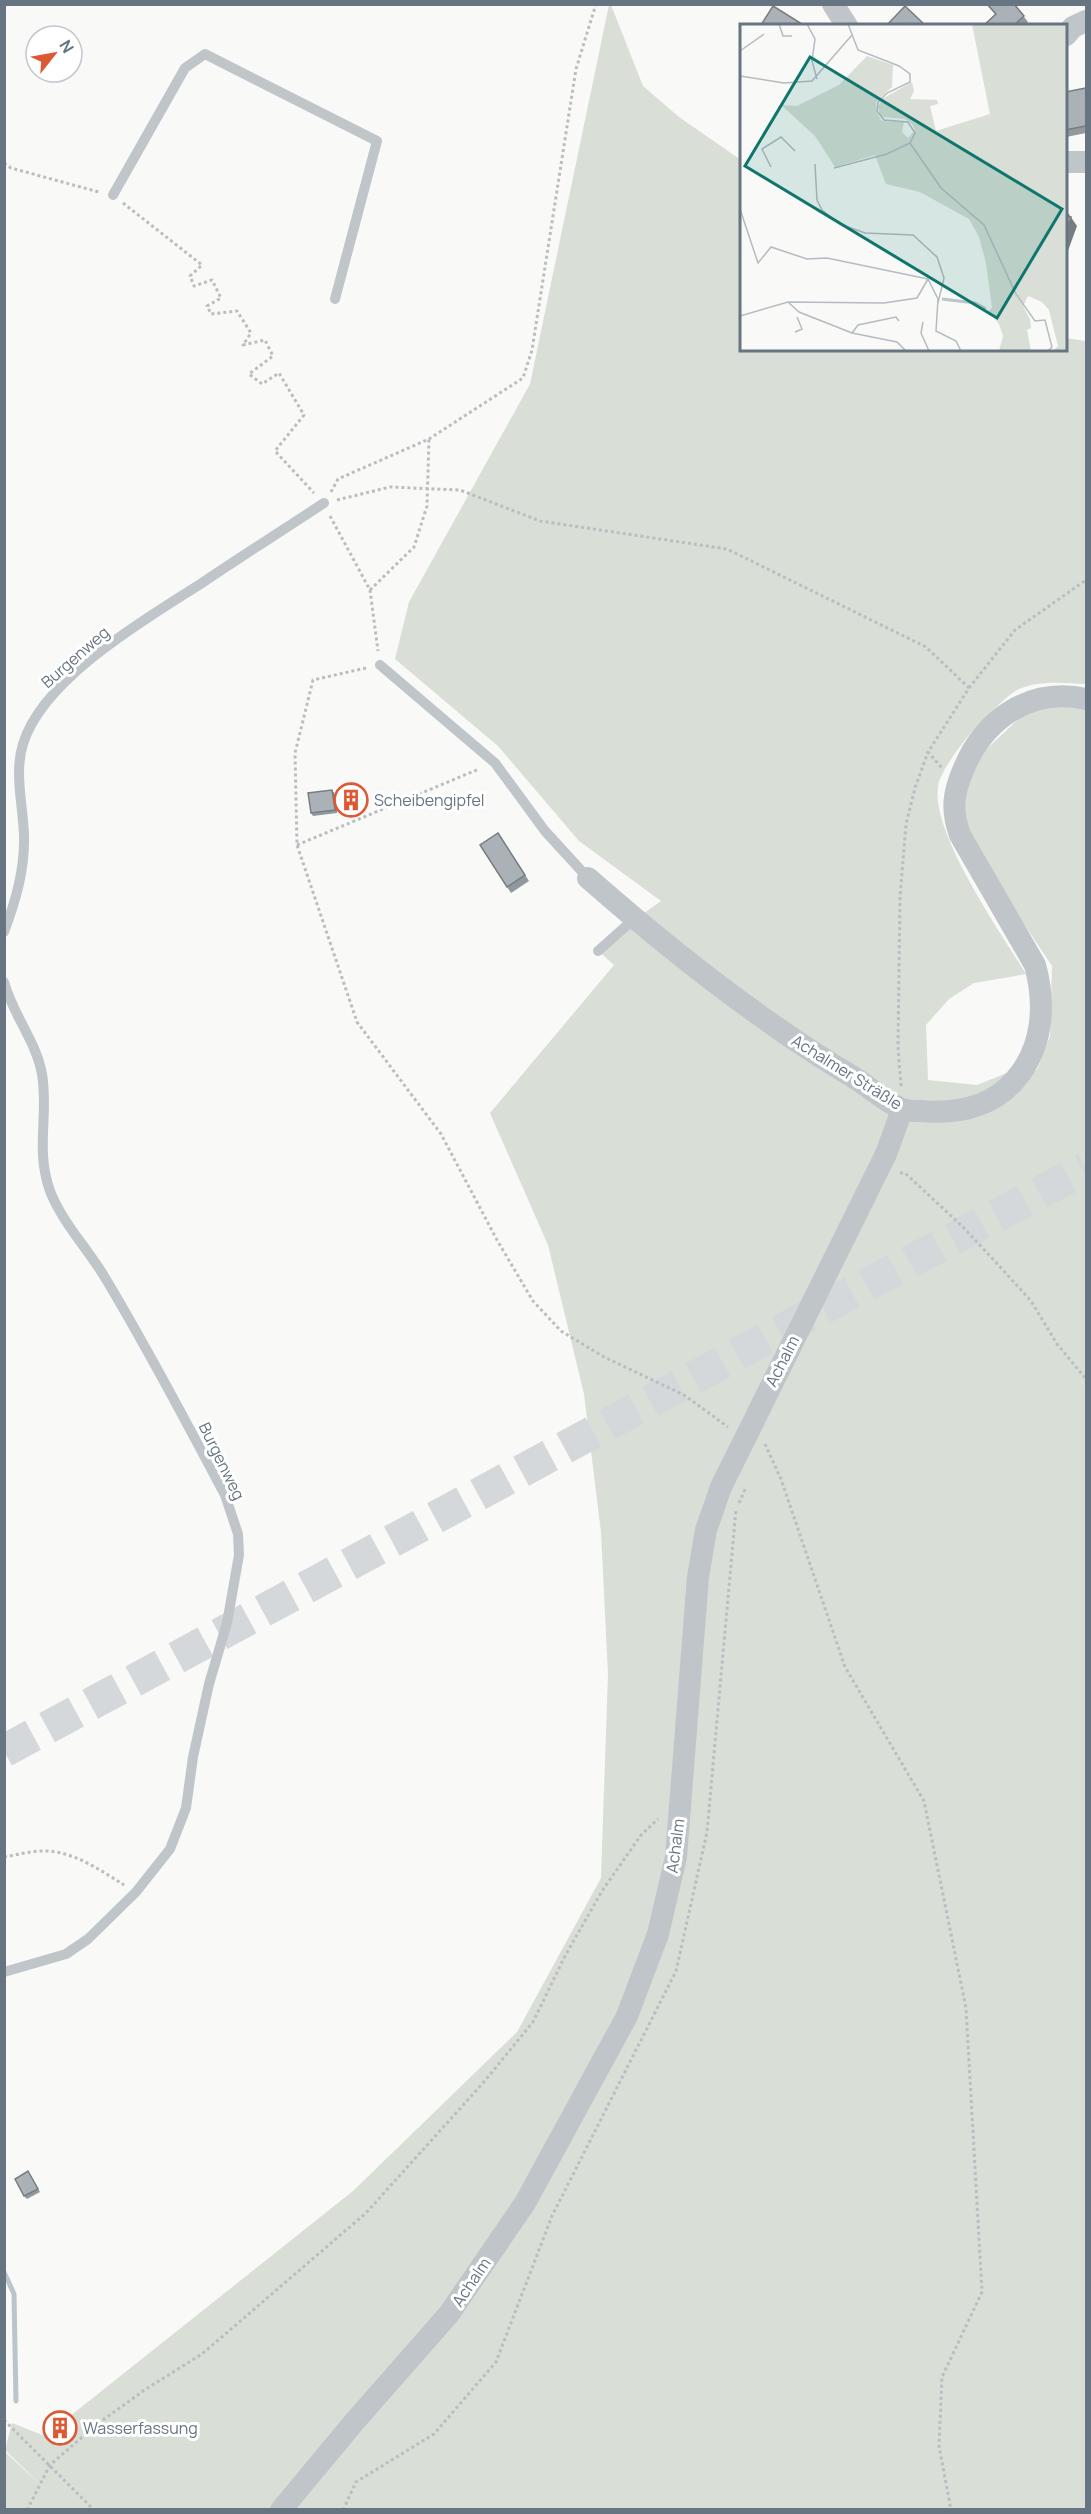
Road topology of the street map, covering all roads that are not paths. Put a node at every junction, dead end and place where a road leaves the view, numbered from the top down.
1 (834, 4) edge
2 (1086, 21) edge
3 (846, 24) edge
4 (1067, 33) edge
5 (1067, 162) edge
6 (1086, 162) edge
7 (113, 195) road end
8 (335, 299) dead end
9 (324, 503) road end
10 (380, 664) road end
11 (1086, 699) edge
12 (588, 878) joint
13 (634, 919) junction
14 (4, 932) edge
15 (598, 951) dead end
16 (4, 982) edge
17 (902, 1110) junction
18 (4, 1972) edge
19 (281, 2510) edge

1 - 3 street
2 - 4 street
5 - 6 street
7 - 8 lane
9 - 14 lane, Burgenweg
10 - 12 lane
11 - 17 street, Achalmer Sträßle
12 - 13 street, Achalmer Sträßle
13 - 15 lane
13 - 17 street, Achalmer Sträßle
16 - 18 lane, Burgenweg
17 - 19 street, Achalm

